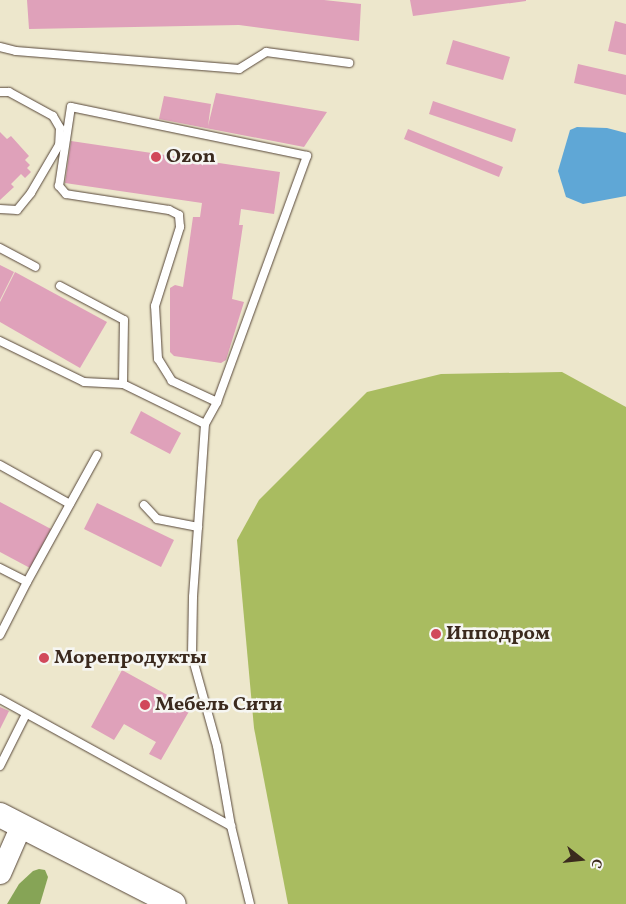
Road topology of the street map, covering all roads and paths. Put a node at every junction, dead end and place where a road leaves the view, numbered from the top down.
1 (0, 47) edge
2 (349, 63) dead end
3 (0, 92) edge
4 (0, 209) edge
5 (0, 248) edge
6 (35, 267) dead end
7 (60, 286) dead end
8 (0, 341) edge
9 (123, 384) junction
10 (217, 402) junction
11 (205, 424) junction
12 (97, 456) dead end
13 (0, 465) edge
14 (70, 504) junction
15 (144, 505) dead end
16 (198, 527) junction
17 (0, 568) edge
18 (27, 582) junction
19 (0, 635) edge
20 (0, 699) edge
21 (26, 714) junction
22 (0, 766) edge
23 (0, 815) edge
24 (21, 826) junction
25 (231, 826) junction
26 (0, 873) edge
27 (174, 904) edge
28 (250, 904) edge

1 - 2 lane
3 - 4 lane
5 - 6 lane
7 - 9 lane
8 - 9 lane
9 - 11 lane
10 - 10 lane
10 - 11 lane
11 - 16 lane
12 - 14 lane
13 - 14 lane
14 - 18 lane
15 - 16 lane
16 - 25 lane
17 - 18 lane
18 - 19 lane
20 - 21 lane
21 - 22 lane
21 - 25 lane
23 - 24 main road
24 - 26 street
24 - 27 main road
25 - 28 lane

